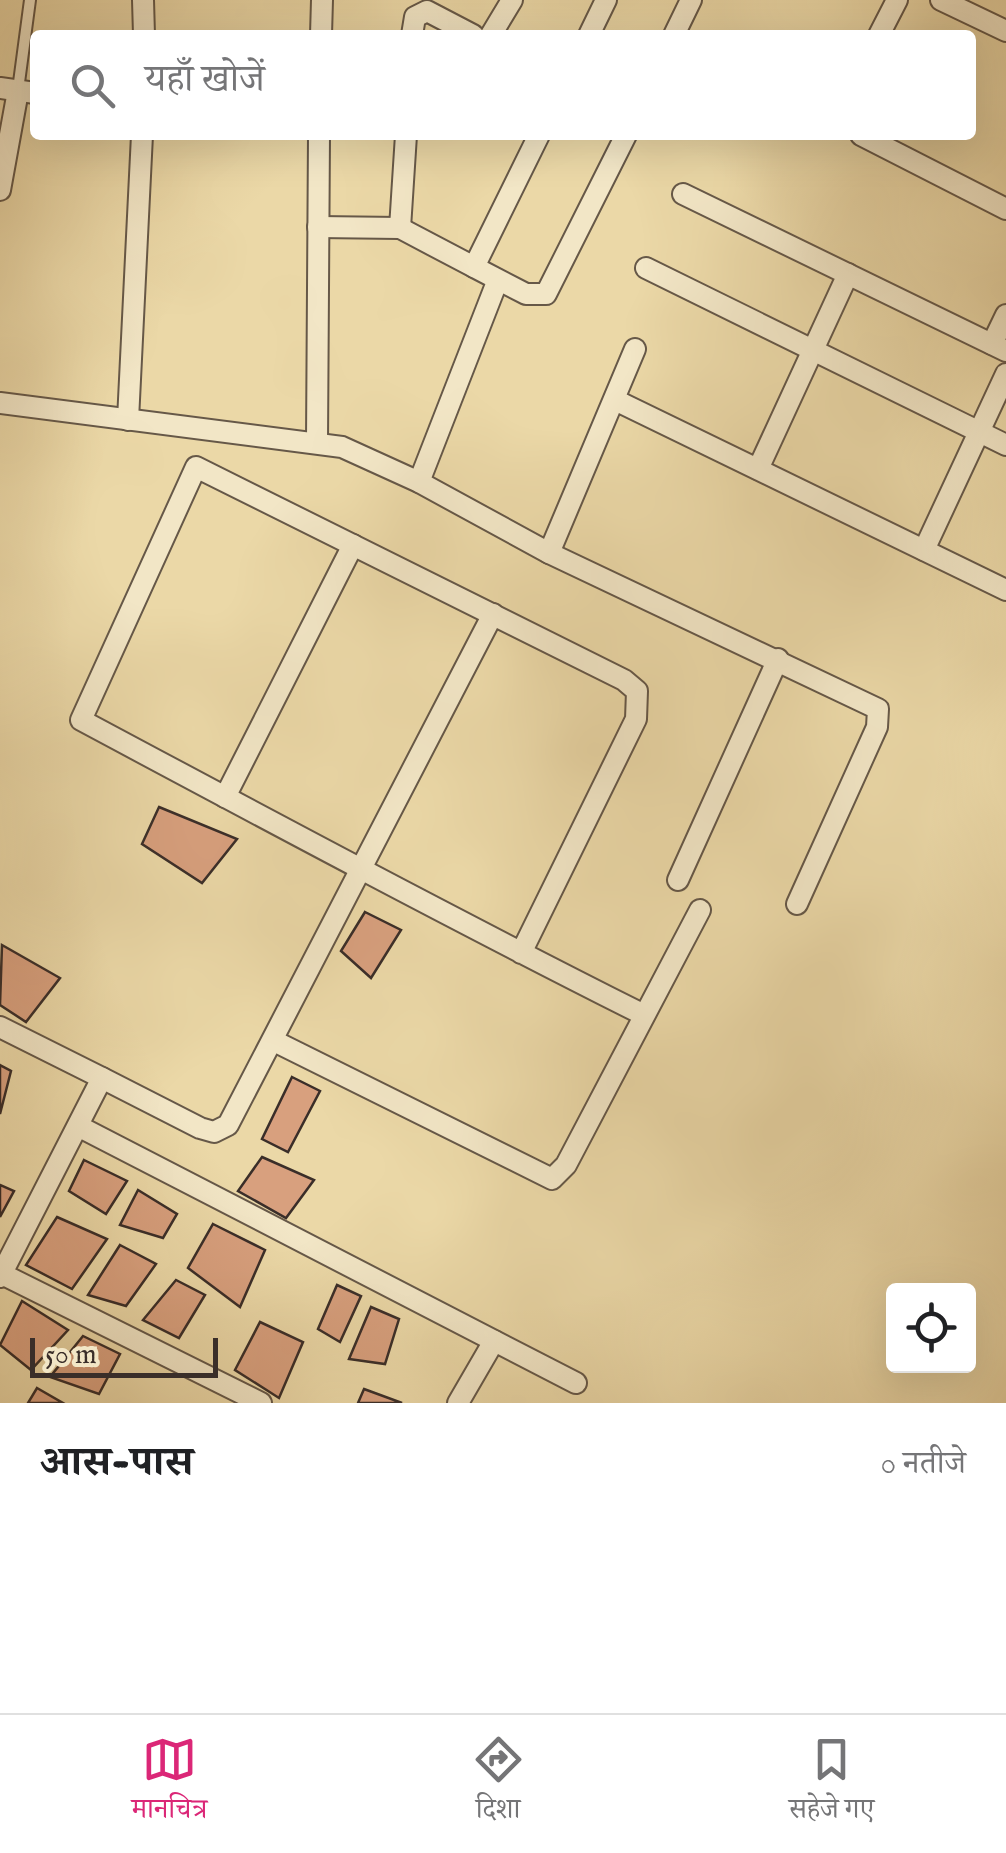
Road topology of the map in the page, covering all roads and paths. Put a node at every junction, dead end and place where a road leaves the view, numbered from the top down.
1 (30, 0) edge
2 (144, 0) edge
3 (322, 0) edge
4 (512, 0) edge
5 (606, 0) edge
6 (691, 0) edge
7 (897, 0) edge
8 (941, 0) edge
9 (144, 30) edge
10 (321, 30) edge
11 (413, 30) edge
12 (463, 30) edge
13 (494, 30) edge
14 (591, 30) edge
15 (676, 30) edge
16 (882, 30) edge
17 (1006, 31) edge
18 (18, 91) edge
19 (142, 140) edge
20 (319, 140) edge
21 (406, 140) edge
22 (537, 140) edge
23 (624, 140) edge
24 (870, 140) edge
25 (0, 190) edge
26 (682, 194) dead end
27 (1006, 209) edge
28 (318, 227) junction
29 (400, 228) junction
30 (474, 267) junction
31 (646, 268) dead end
32 (848, 274) junction
33 (497, 282) junction
34 (1006, 315) edge
35 (636, 348) dead end
36 (999, 348) edge
37 (813, 350) junction
38 (1006, 374) edge
39 (614, 400) junction
40 (0, 402) edge
41 (128, 420) junction
42 (979, 432) junction
43 (317, 442) junction
44 (1006, 445) edge
45 (758, 469) junction
46 (419, 482) junction
47 (354, 545) junction
48 (924, 550) junction
49 (549, 553) junction
50 (1006, 590) edge
51 (493, 614) junction
52 (778, 659) junction
53 (224, 797) junction
54 (362, 870) junction
55 (678, 880) dead end
56 (797, 904) dead end
57 (700, 910) dead end
58 (521, 953) junction
59 (644, 1015) junction
60 (0, 1027) edge
61 (274, 1041) junction
62 (102, 1078) junction
63 (78, 1126) junction
64 (1, 1275) edge
65 (494, 1341) junction
66 (576, 1383) dead end
67 (261, 1403) edge
68 (458, 1403) edge

1 - 18 lane
2 - 9 street
3 - 10 street
4 - 13 street
5 - 14 street
6 - 15 street
7 - 16 street
8 - 17 street
11 - 12 street
18 - 25 street
19 - 41 street
20 - 28 street
21 - 29 street
22 - 30 street
23 - 33 street
24 - 27 street
26 - 32 street
28 - 29 street
28 - 43 street
29 - 30 street
30 - 33 street
31 - 37 street
32 - 36 street
32 - 37 street
33 - 46 street
34 - 36 street
35 - 39 street
37 - 42 street
37 - 45 street
38 - 42 street
39 - 45 street
39 - 49 street
40 - 41 street
41 - 43 street
42 - 44 street
42 - 48 street
43 - 46 street
45 - 48 street
46 - 49 street
47 - 51 street
47 - 53 street
47 - 53 street
48 - 50 street
49 - 52 street
51 - 54 street
51 - 58 street
52 - 55 street
52 - 56 street
53 - 54 street
54 - 58 street
54 - 61 street
57 - 59 street
58 - 59 street
59 - 61 street
60 - 62 street
61 - 62 street
62 - 63 street
63 - 64 street
63 - 65 street
64 - 67 street
65 - 66 street
65 - 68 street

